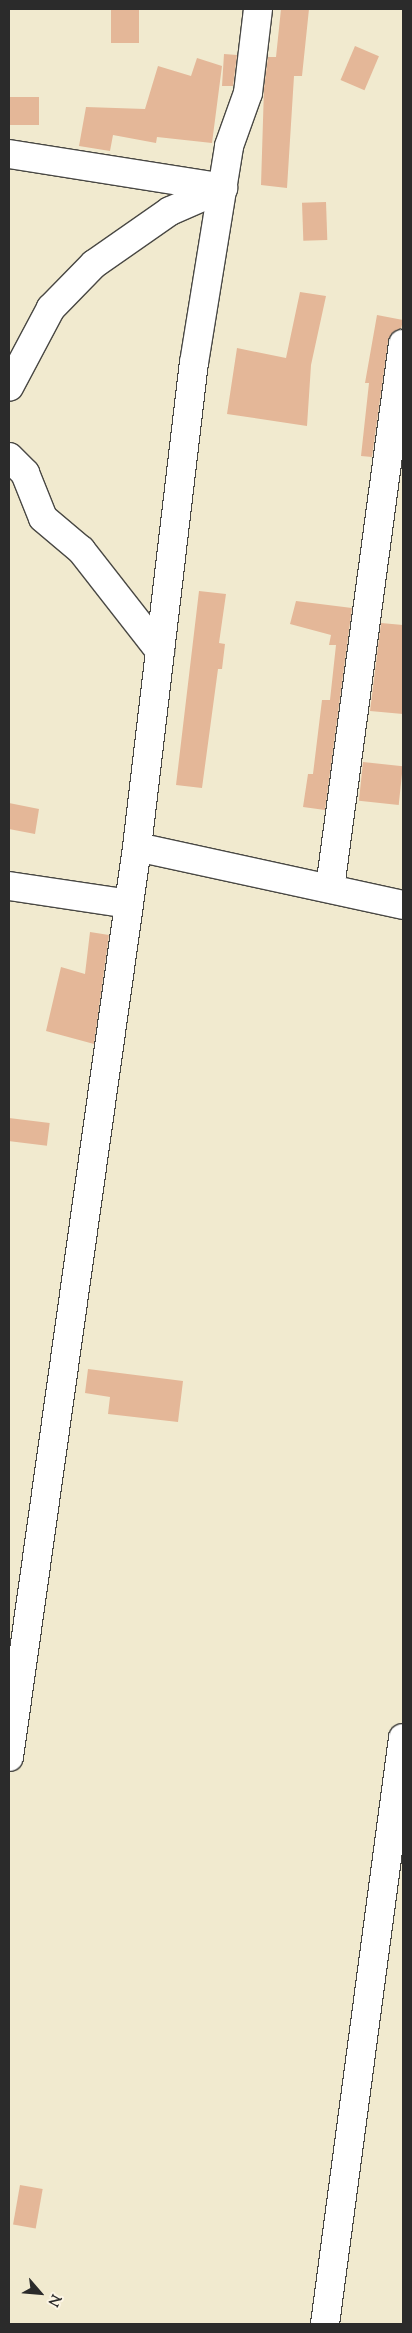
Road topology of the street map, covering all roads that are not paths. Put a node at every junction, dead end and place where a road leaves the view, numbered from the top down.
1 (258, 9) edge
2 (9, 154) edge
3 (223, 188) junction
4 (403, 344) edge
5 (9, 388) edge
6 (9, 458) edge
7 (160, 651) junction
8 (137, 847) junction
9 (9, 886) edge
10 (330, 888) junction
11 (129, 904) junction
12 (403, 905) edge
13 (403, 1738) edge
14 (9, 1757) edge
15 (325, 2324) edge

1 - 3 street
2 - 3 street
3 - 5 street
3 - 7 street
4 - 10 street
6 - 7 street
7 - 8 street
8 - 10 street
8 - 11 street
9 - 11 street
10 - 12 street
11 - 14 street
13 - 15 street

